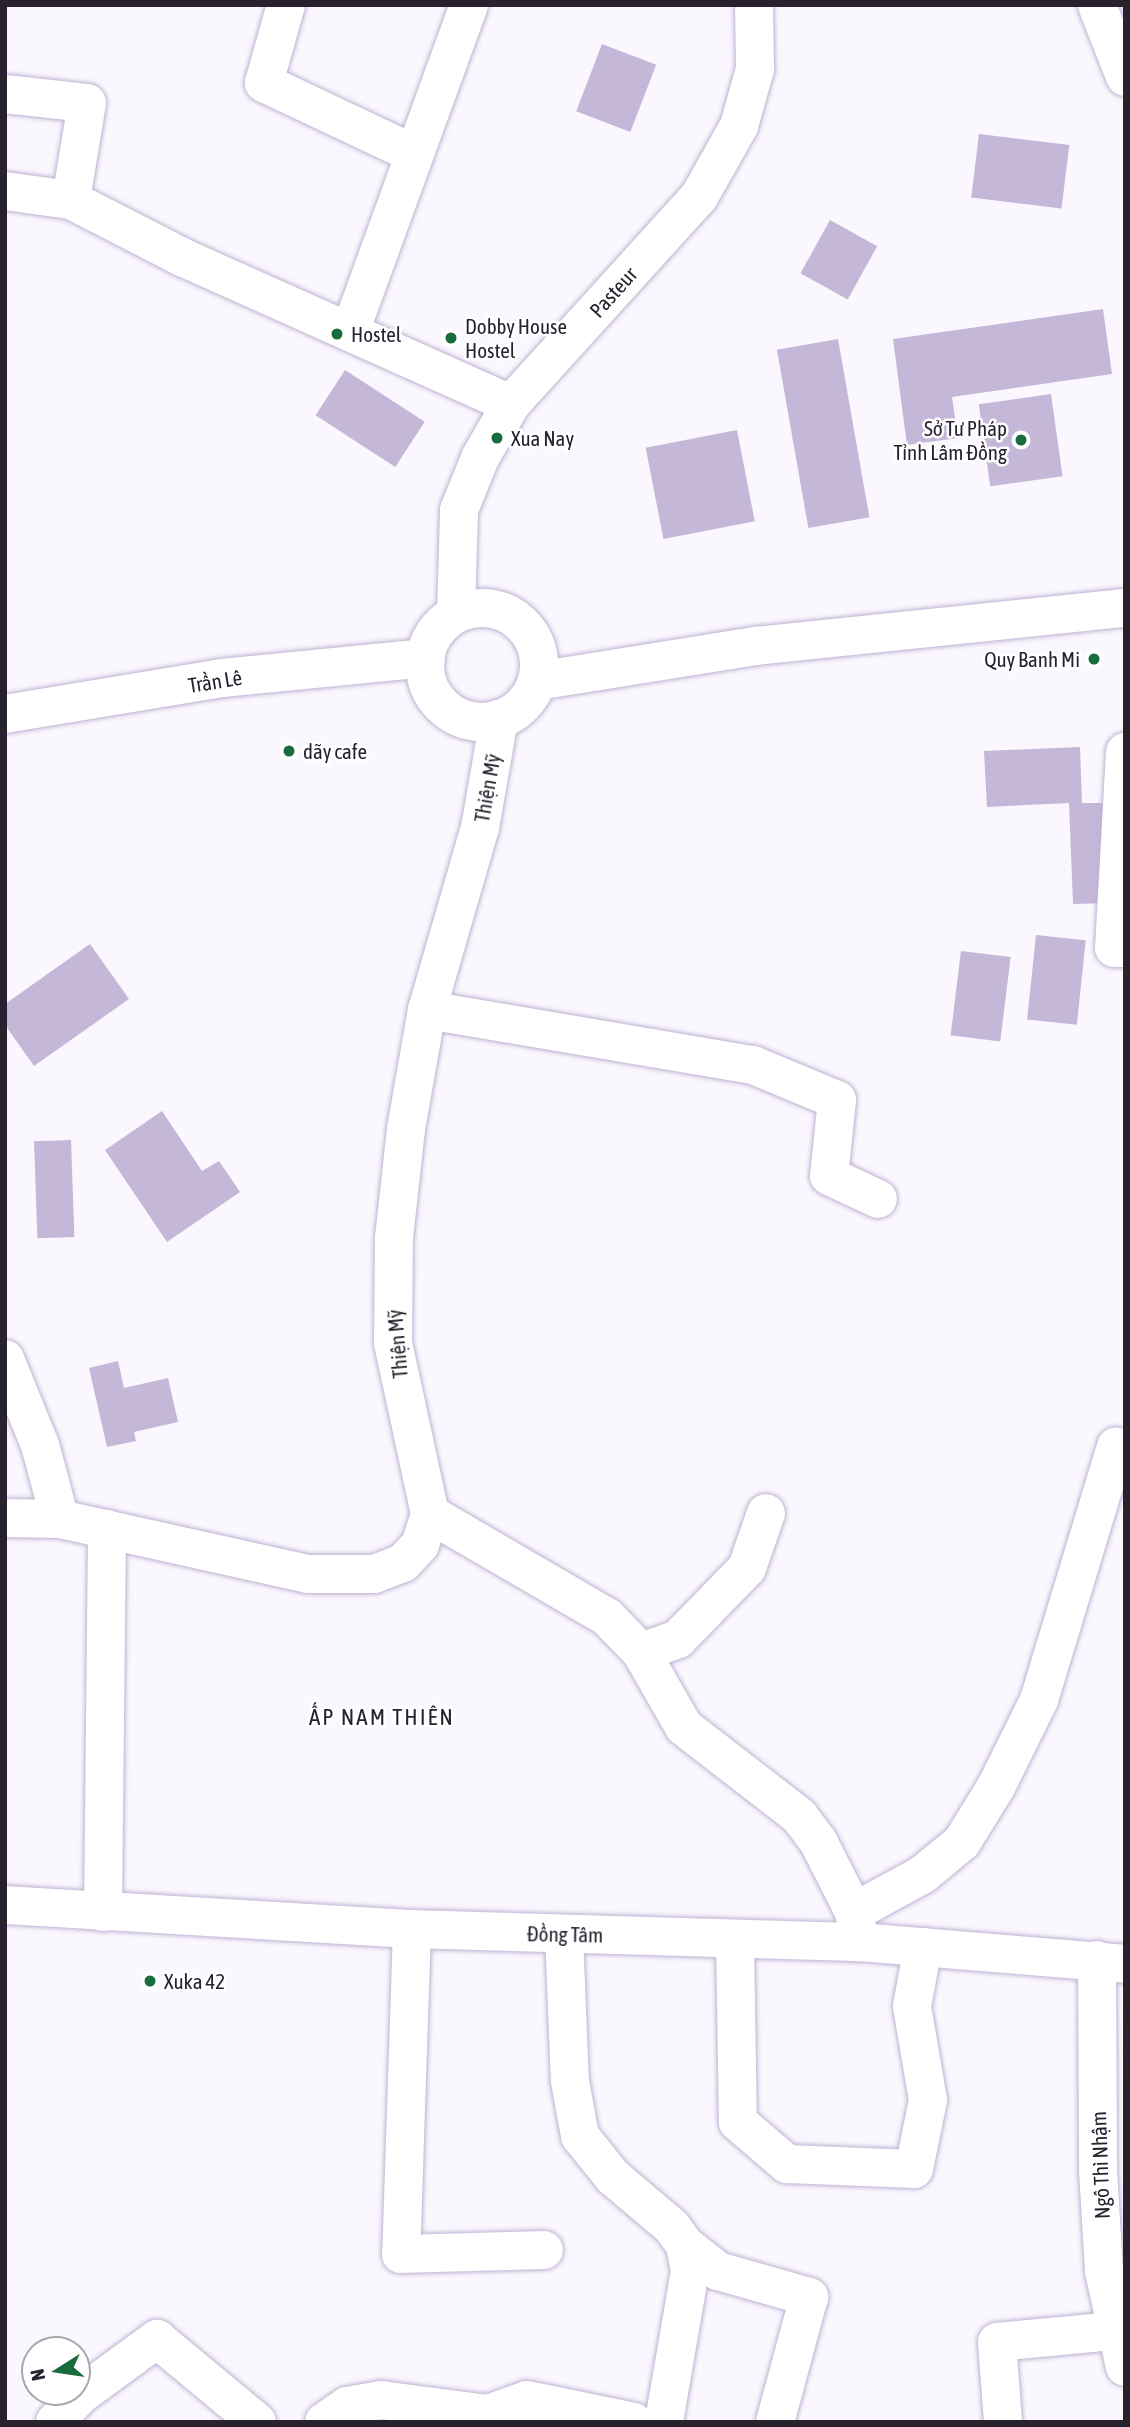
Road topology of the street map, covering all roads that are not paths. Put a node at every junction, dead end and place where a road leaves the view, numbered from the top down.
1 (286, 5) edge
2 (469, 5) edge
3 (754, 5) edge
4 (1097, 5) edge
5 (1125, 77) edge
6 (5, 94) edge
7 (414, 154) junction
8 (5, 191) edge
9 (71, 200) junction
10 (350, 332) junction
11 (511, 404) junction
12 (1125, 608) edge
13 (456, 614) junction
14 (426, 658) junction
15 (537, 681) junction
16 (5, 715) edge
17 (499, 719) junction
18 (1125, 752) edge
19 (1125, 948) edge
20 (427, 1010) junction
21 (878, 1199) dead end
22 (5, 1359) edge
23 (1116, 1446) dead end
24 (766, 1513) dead end
25 (430, 1514) junction
26 (5, 1518) edge
27 (60, 1519) junction
28 (107, 1529) junction
29 (641, 1653) junction
30 (5, 1905) edge
31 (103, 1912) junction
32 (857, 1927) junction
33 (412, 1929) junction
34 (564, 1934) junction
35 (735, 1939) junction
36 (923, 1947) junction
37 (1111, 1962) edge
38 (1113, 2206) edge
39 (685, 2245) junction
40 (544, 2250) dead end
41 (1114, 2331) junction
42 (1125, 2367) edge
43 (55, 2422) edge
44 (257, 2422) edge
45 (324, 2422) edge
46 (634, 2422) edge
47 (664, 2422) edge
48 (775, 2422) edge
49 (1003, 2422) edge

1 - 7 street
2 - 7 street
3 - 11 street, Pasteur
4 - 5 street
6 - 9 street
7 - 10 street
8 - 9 street
9 - 10 street
10 - 11 street
11 - 13 street, Pasteur
12 - 15 street
13 - 14 street
13 - 15 street
14 - 16 street, Trần Lê
14 - 17 street
15 - 17 street
17 - 20 street, Thiện Mỹ
18 - 19 street
20 - 21 street
20 - 25 street, Thiện Mỹ
22 - 27 street
23 - 32 street
24 - 29 street
25 - 28 street
25 - 29 street
26 - 27 street
27 - 28 street
28 - 31 street
29 - 32 street
30 - 31 street, Đồng Tâm
31 - 33 street, Đồng Tâm
32 - 35 street, Đồng Tâm
32 - 36 street, Đồng Tâm
33 - 34 street, Đồng Tâm
33 - 40 street
34 - 35 street, Đồng Tâm
34 - 39 street
35 - 36 street
36 - 37 street, Đồng Tâm
37 - 38 street, Ngô Thì Nhậm
38 - 41 street, Ngô Thì Nhậm
39 - 47 street
39 - 48 street
41 - 42 street, Ngô Thì Nhậm
41 - 49 street
43 - 44 street
45 - 46 street

